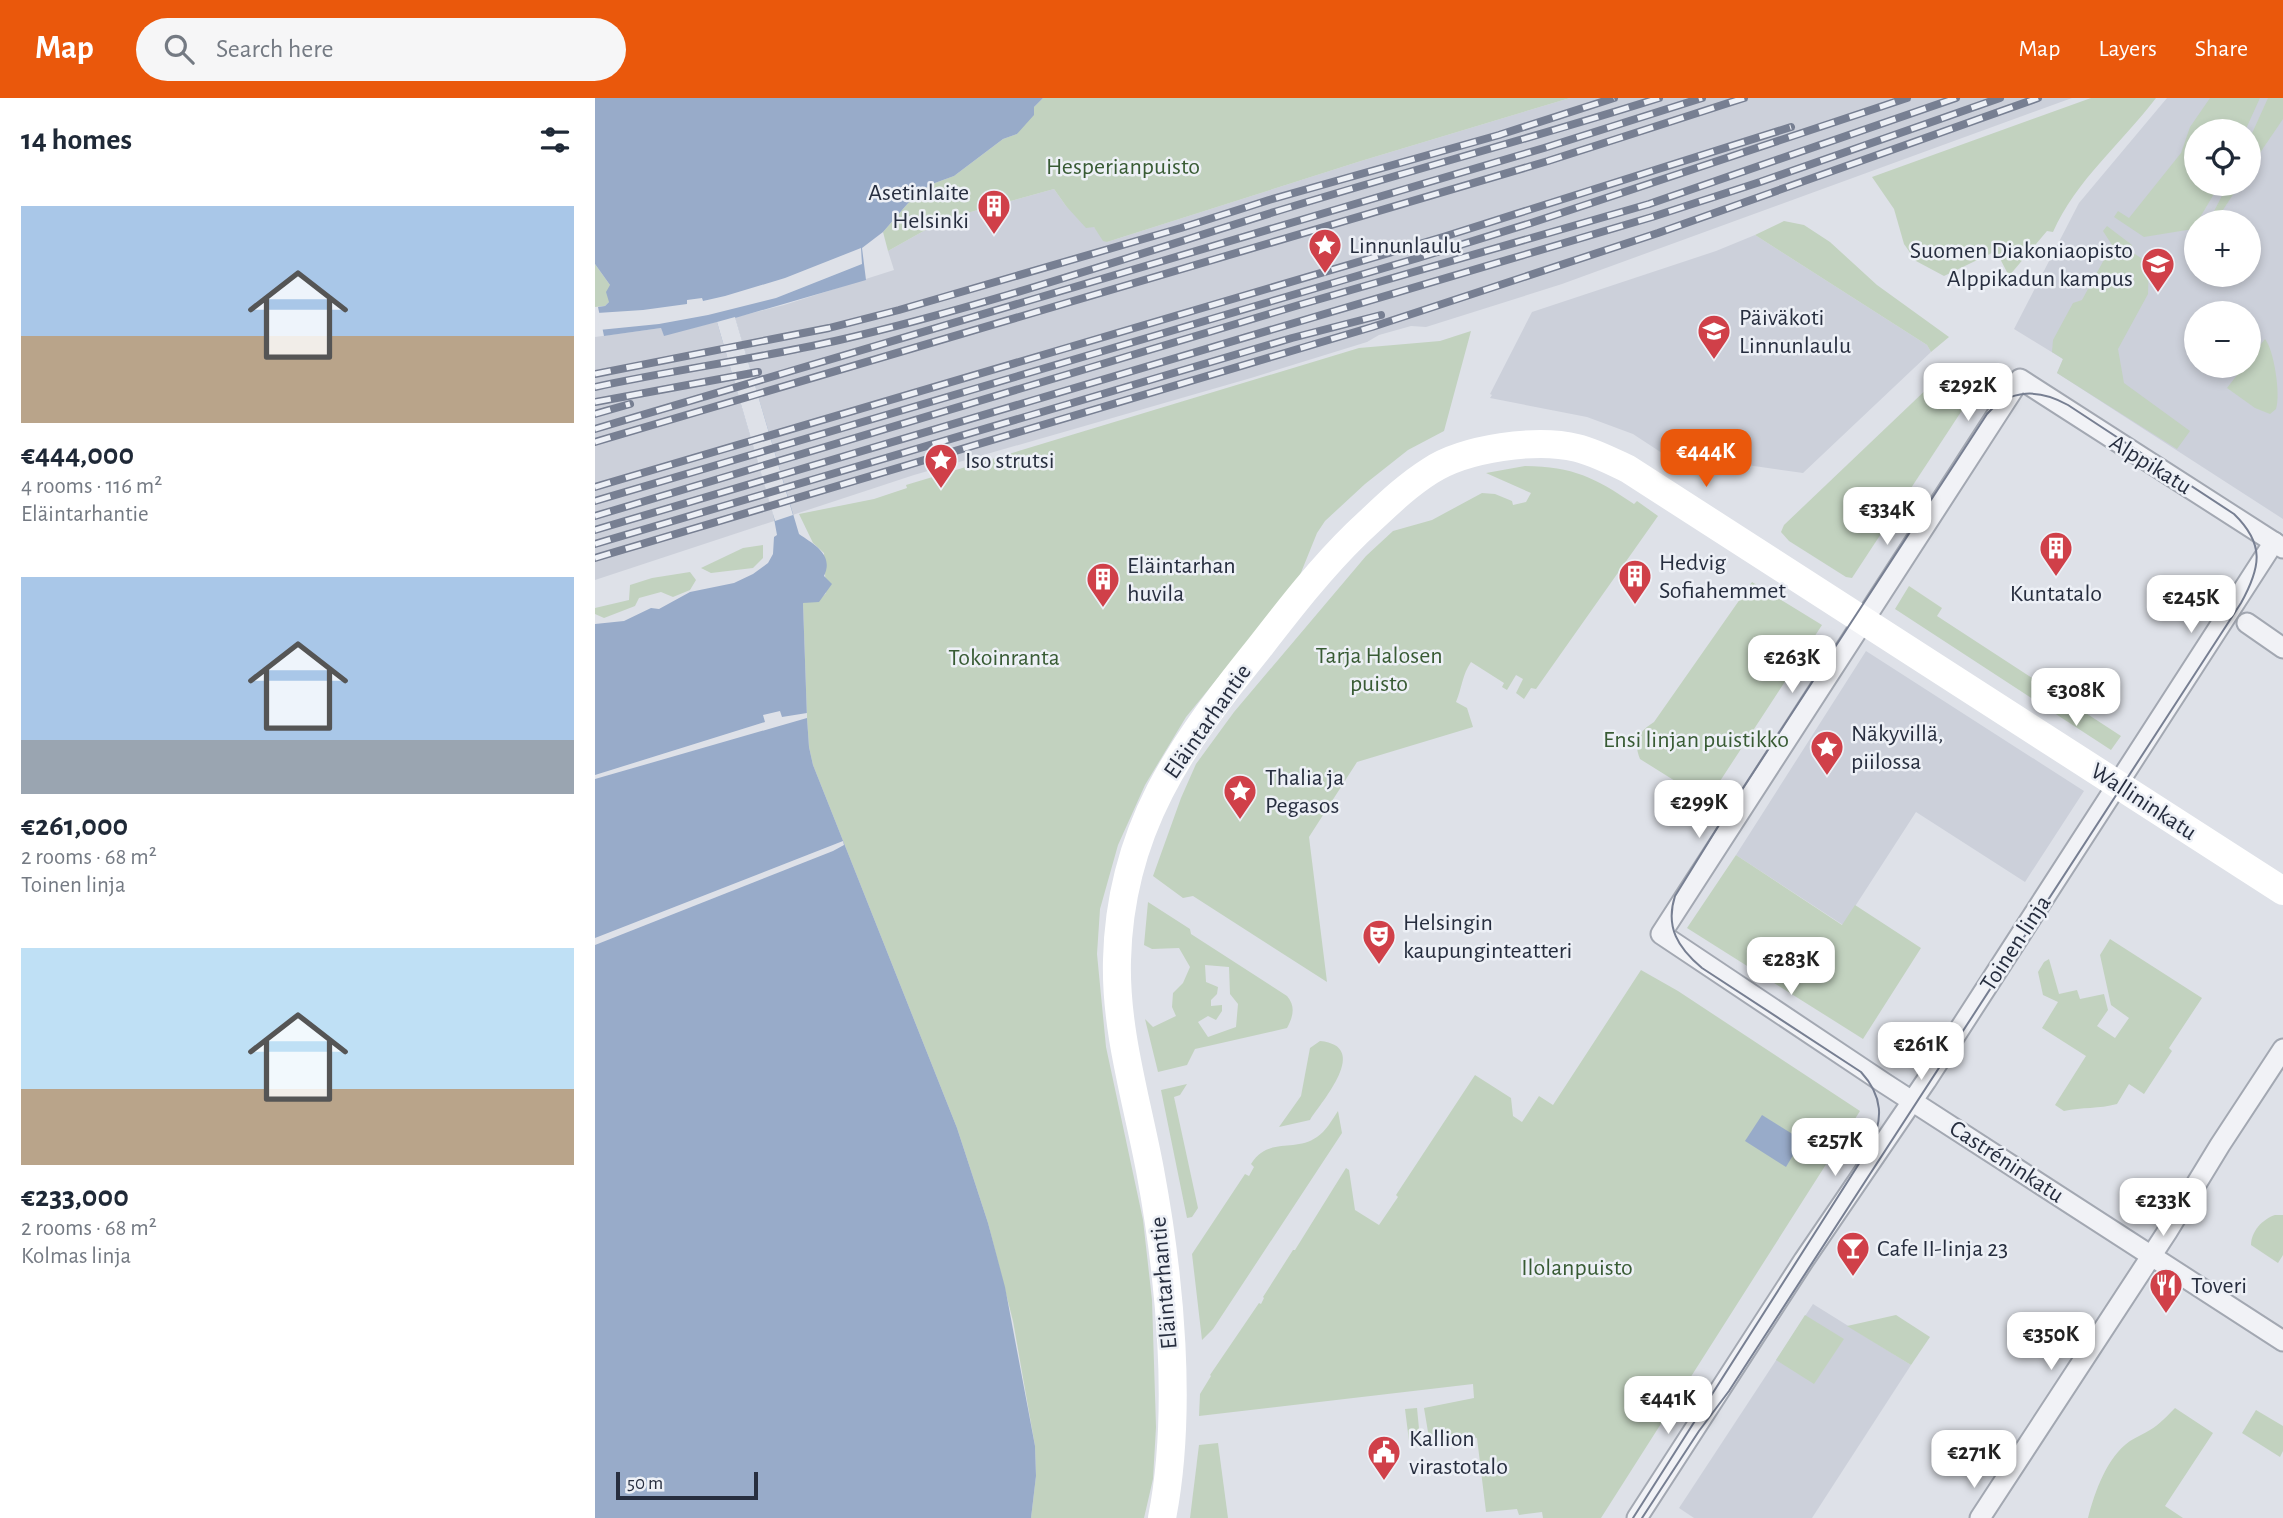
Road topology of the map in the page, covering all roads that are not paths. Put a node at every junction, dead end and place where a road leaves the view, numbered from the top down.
1 (2279, 545) edge
2 (1863, 620) junction
3 (2247, 624) dead end
4 (2283, 648) edge
5 (2118, 784) junction
6 (2283, 891) edge
7 (2283, 1049) edge
8 (1912, 1100) junction
9 (2152, 1255) junction
10 (2283, 1341) edge
11 (1642, 1516) edge
12 (1162, 1518) edge
13 (1980, 1518) edge

1 - 2 street, Alppikatu
1 - 5 street, Toinen linja
2 - 5 main road, Wallininkatu
2 - 8 street, Castréninkatu
2 - 12 main road, Eläintarhantie
3 - 4 street
5 - 6 main road, Wallininkatu
5 - 8 street, Toinen linja
7 - 9 street
8 - 9 street, Castréninkatu
8 - 11 street, Toinen linja
9 - 10 street, Castréninkatu
9 - 13 street

